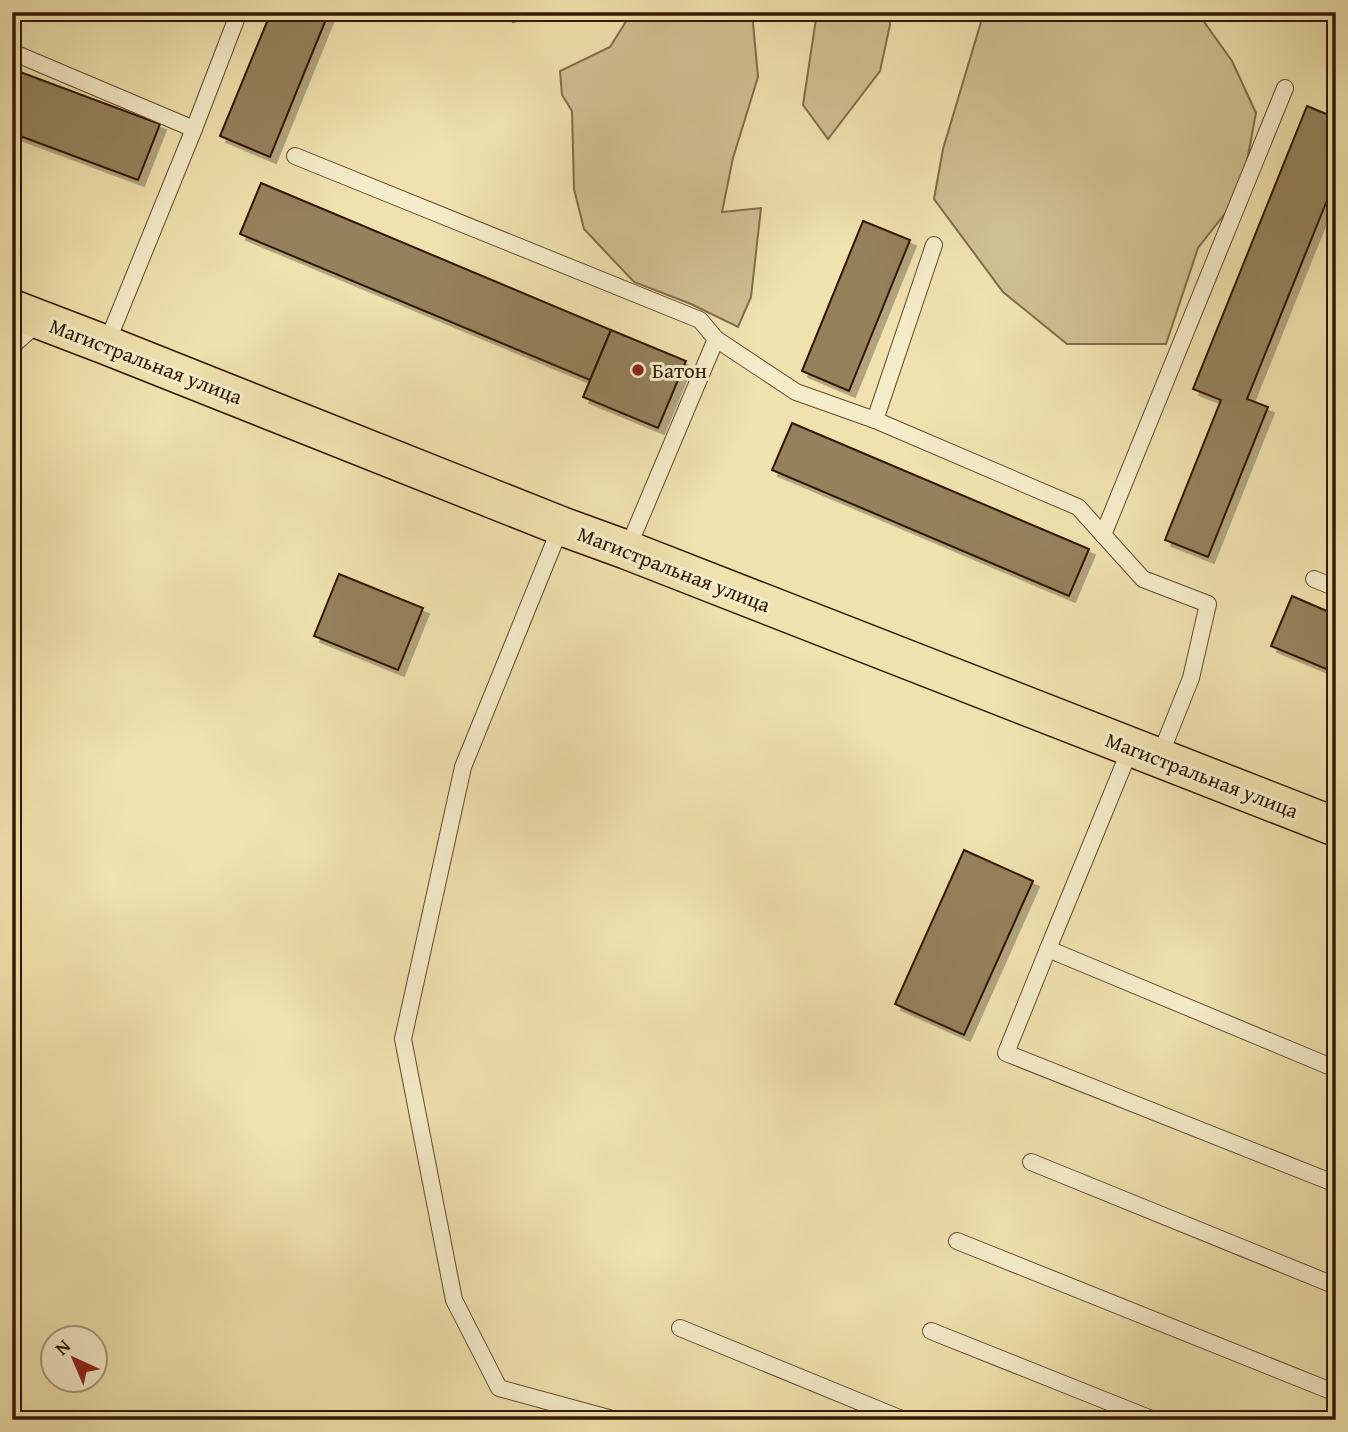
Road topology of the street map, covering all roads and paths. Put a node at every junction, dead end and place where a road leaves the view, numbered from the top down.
1 (239, 12) edge
2 (12, 52) edge
3 (1285, 88) dead end
4 (194, 129) junction
5 (295, 156) dead end
6 (934, 245) dead end
7 (27, 314) edge
8 (716, 339) junction
9 (106, 345) junction
10 (12, 346) edge
11 (875, 420) junction
12 (561, 526) junction
13 (1102, 535) junction
14 (627, 550) junction
15 (1314, 579) dead end
16 (1336, 588) edge
17 (1145, 752) junction
18 (1336, 827) edge
19 (1048, 949) junction
20 (1336, 1069) edge
21 (1031, 1162) dead end
22 (1336, 1184) edge
23 (957, 1241) dead end
24 (1336, 1286) edge
25 (680, 1328) dead end
26 (931, 1331) dead end
27 (1336, 1393) edge
28 (616, 1420) edge
29 (904, 1420) edge
30 (1154, 1420) edge

1 - 4 lane
2 - 4 lane
3 - 13 lane
4 - 9 lane
5 - 8 lane
6 - 11 lane
7 - 9 main road, Магистральная улица
7 - 10 lane
8 - 11 lane
8 - 14 lane
9 - 12 main road, Магистральная улица
11 - 13 lane
12 - 14 main road, Магистральная улица
12 - 28 lane
13 - 17 lane
14 - 17 main road, Магистральная улица
15 - 16 lane
17 - 18 main road, Магистральная улица
17 - 19 lane
19 - 20 lane
19 - 22 lane
21 - 24 lane
23 - 27 lane
25 - 29 lane
26 - 30 lane

